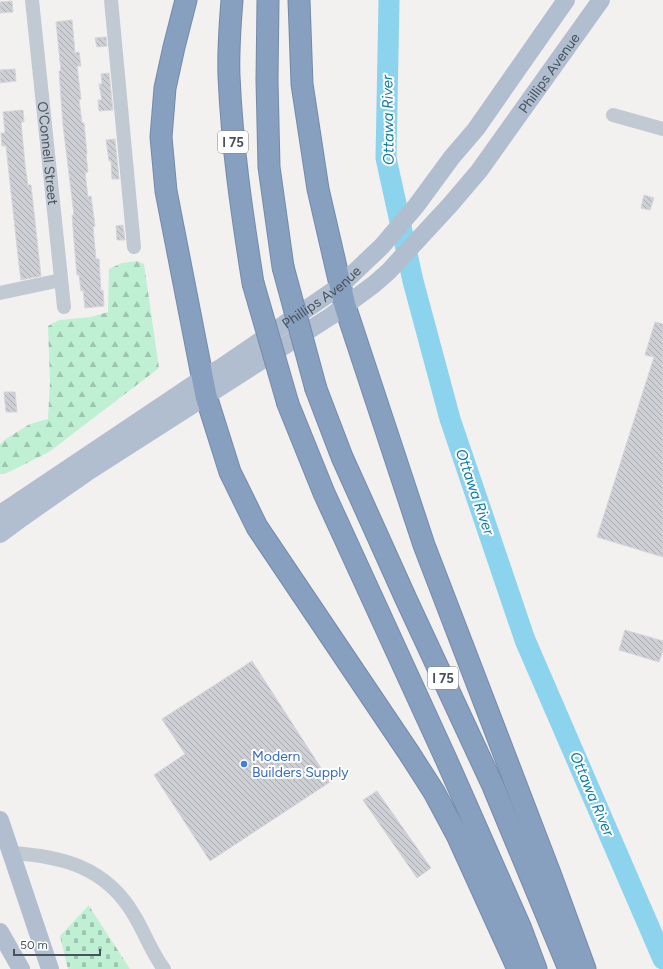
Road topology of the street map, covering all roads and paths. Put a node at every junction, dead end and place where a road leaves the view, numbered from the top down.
1 (32, 0) edge
2 (111, 0) edge
3 (186, 0) edge
4 (232, 0) edge
5 (268, 0) edge
6 (299, 0) edge
7 (566, 0) edge
8 (601, 0) edge
9 (613, 115) dead end
10 (663, 129) edge
11 (134, 247) dead end
12 (61, 280) junction
13 (340, 286) junction
14 (0, 293) edge
15 (64, 307) dead end
16 (338, 311) junction
17 (205, 387) junction
18 (0, 514) edge
19 (0, 534) edge
20 (0, 820) edge
21 (6, 855) edge
22 (0, 932) edge
23 (21, 969) edge
24 (50, 969) edge
25 (164, 969) edge
26 (518, 969) edge
27 (536, 969) edge
28 (569, 969) edge
29 (585, 969) edge

1 - 12 street, O'Connell Street
2 - 11 street
3 - 17 highway
4 - 27 highway, I 75, bridge
5 - 28 highway, I 75, bridge
6 - 13 highway
7 - 13 main road, Phillips Avenue
8 - 16 main road, Phillips Avenue
9 - 10 street
12 - 14 street
12 - 15 street, O'Connell Street
13 - 16 highway
13 - 17 main road, Phillips Avenue
16 - 17 main road, Phillips Avenue
16 - 29 highway
17 - 18 main road, Phillips Avenue
17 - 19 main road
17 - 26 highway
20 - 21 main road
21 - 24 main road
21 - 25 street
22 - 23 main road

